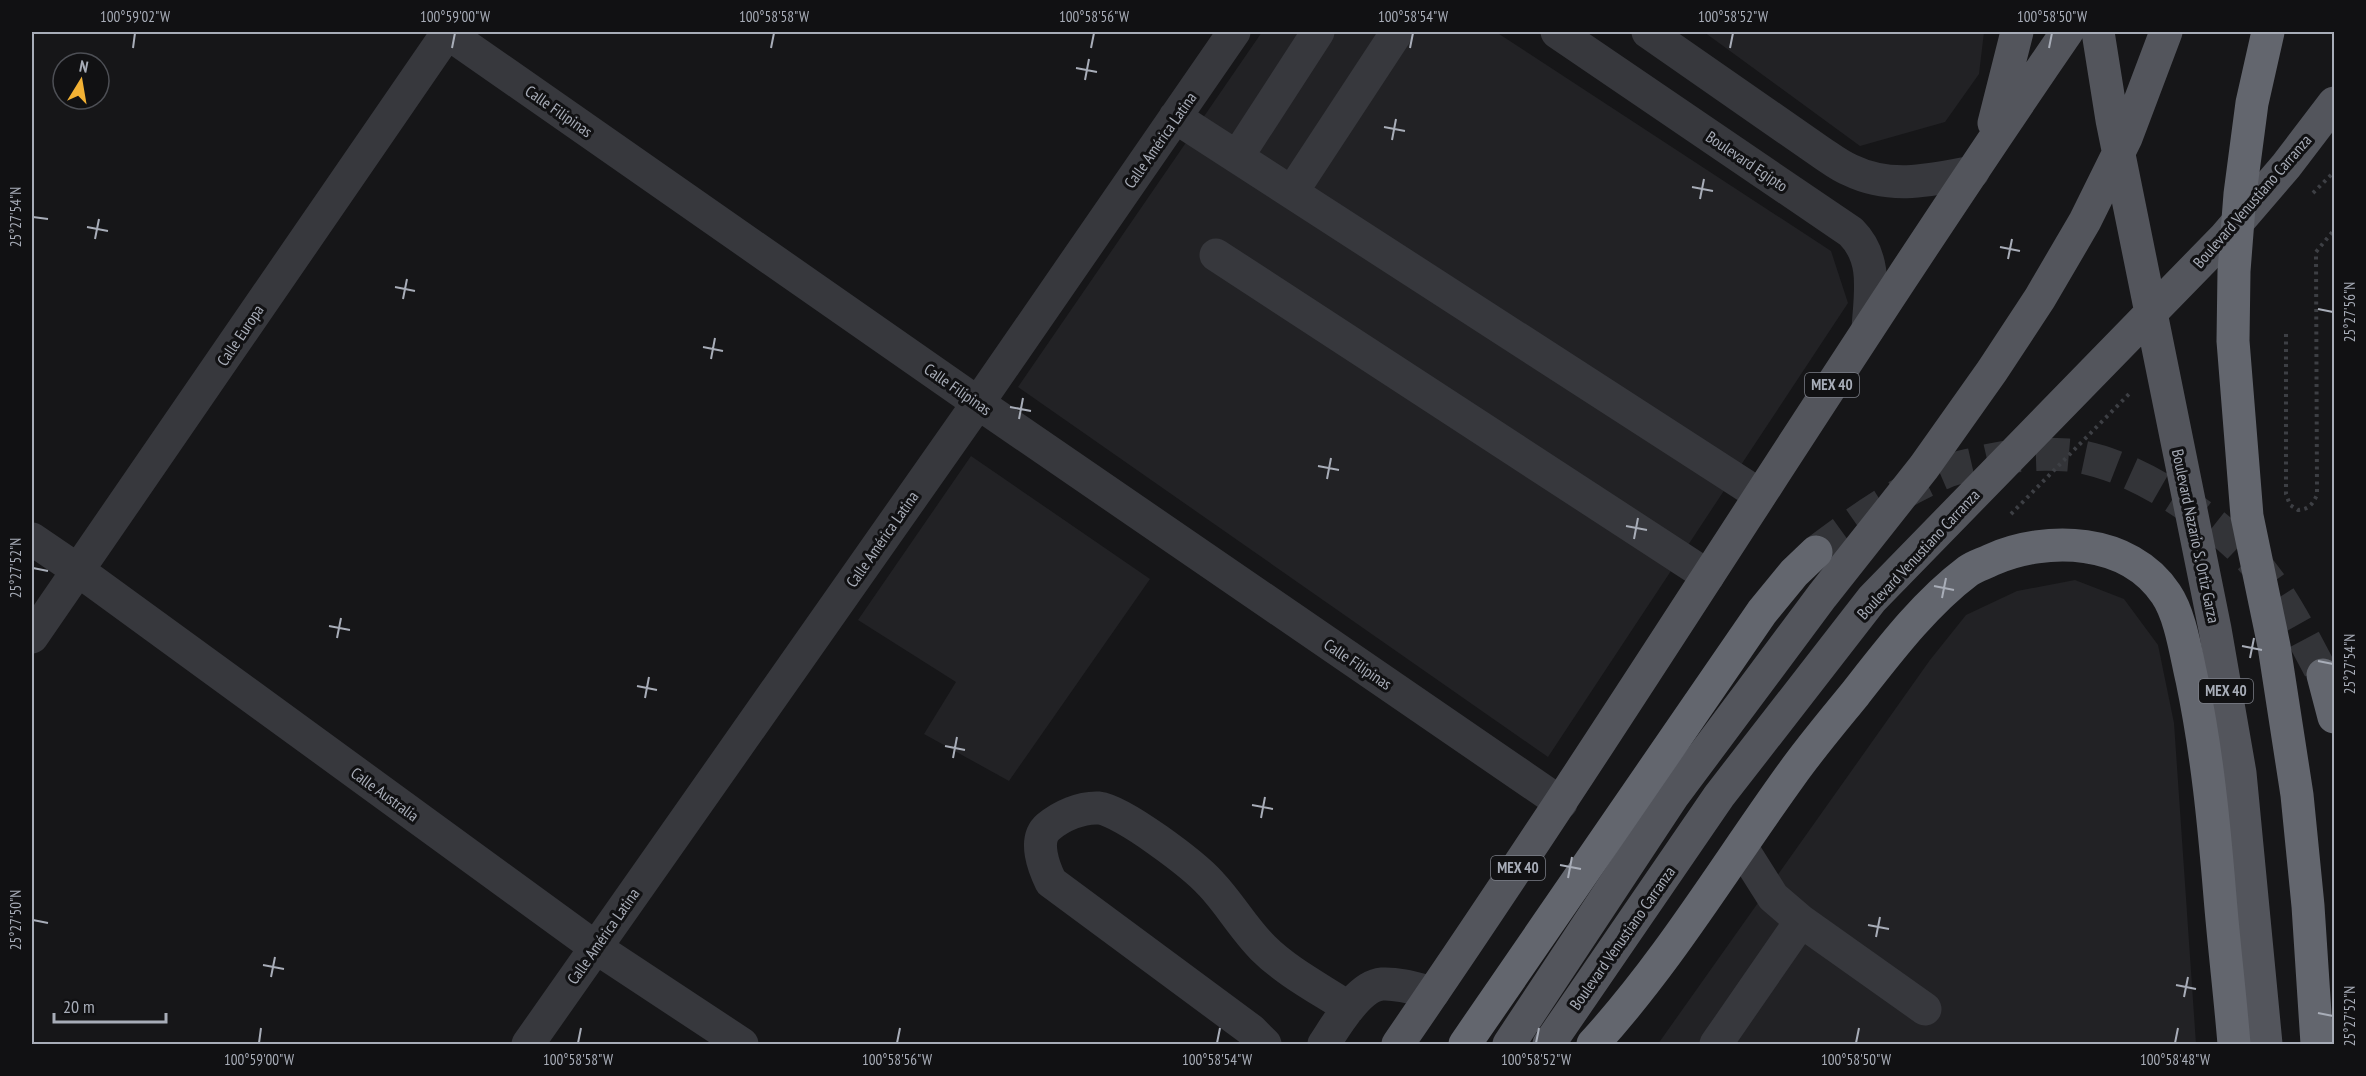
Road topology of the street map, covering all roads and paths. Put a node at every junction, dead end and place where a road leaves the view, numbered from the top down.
1 (447, 32) edge
2 (1234, 32) edge
3 (1318, 32) edge
4 (1397, 32) edge
5 (1557, 32) edge
6 (1648, 32) edge
7 (2018, 32) edge
8 (2067, 32) edge
9 (2098, 32) edge
10 (2166, 32) edge
11 (2268, 32) edge
12 (2334, 103) edge
13 (1175, 117) junction
14 (1237, 157) junction
15 (1979, 161) junction
16 (1292, 192) junction
17 (2334, 230) edge
18 (1216, 255) dead end
19 (1868, 329) junction
20 (2286, 334) dead end
21 (978, 403) junction
22 (1760, 495) junction
23 (32, 539) edge
24 (1816, 552) tunnel mouth
25 (79, 571) junction
26 (1708, 576) junction
27 (32, 638) edge
28 (2323, 675) tunnel mouth
29 (2334, 717) edge
30 (1561, 803) junction
31 (1742, 848) junction
32 (1801, 921) junction
33 (596, 947) junction
34 (1433, 993) junction
35 (1349, 1008) junction
36 (1925, 1009) dead end
37 (528, 1044) edge
38 (742, 1044) edge
39 (1265, 1044) edge
40 (1324, 1044) edge
41 (1398, 1044) edge
42 (1465, 1044) edge
43 (1509, 1044) edge
44 (1549, 1044) edge
45 (1593, 1044) edge
46 (1716, 1044) edge
47 (2234, 1044) edge
48 (2266, 1044) edge
49 (2318, 1044) edge

1 - 21 street, Calle Filipinas
1 - 25 street, Calle Europa
2 - 13 street, Calle América Latina
3 - 14 street
4 - 16 street
5 - 19 street, Boulevard Egipto
6 - 15 street
7 - 15 main road
8 - 15 main road, MEX 40
9 - 48 main road, Boulevard Nazario S. Ortiz Garza / MEX 40
10 - 43 main road
11 - 49 highway
12 - 44 main road, Boulevard Venustiano Carranza
13 - 14 street
13 - 21 street, Calle América Latina
14 - 16 street
15 - 19 main road, MEX 40
16 - 22 street
17 - 20 path
18 - 26 street
19 - 22 main road, MEX 40
21 - 30 street, Calle Filipinas
21 - 33 street, Calle América Latina
22 - 26 main road, MEX 40
23 - 25 street, Calle Australia
24 - 42 highway
25 - 27 street, Calle Europa
25 - 33 street, Calle Australia
26 - 30 main road, MEX 40
28 - 29 highway
30 - 34 main road, MEX 40
31 - 32 street
31 - 45 highway
31 - 47 highway
32 - 36 street
32 - 46 street
33 - 37 street, Calle América Latina
33 - 38 street, Calle Australia
34 - 35 street
34 - 41 main road, MEX 40
35 - 39 street
35 - 40 street

